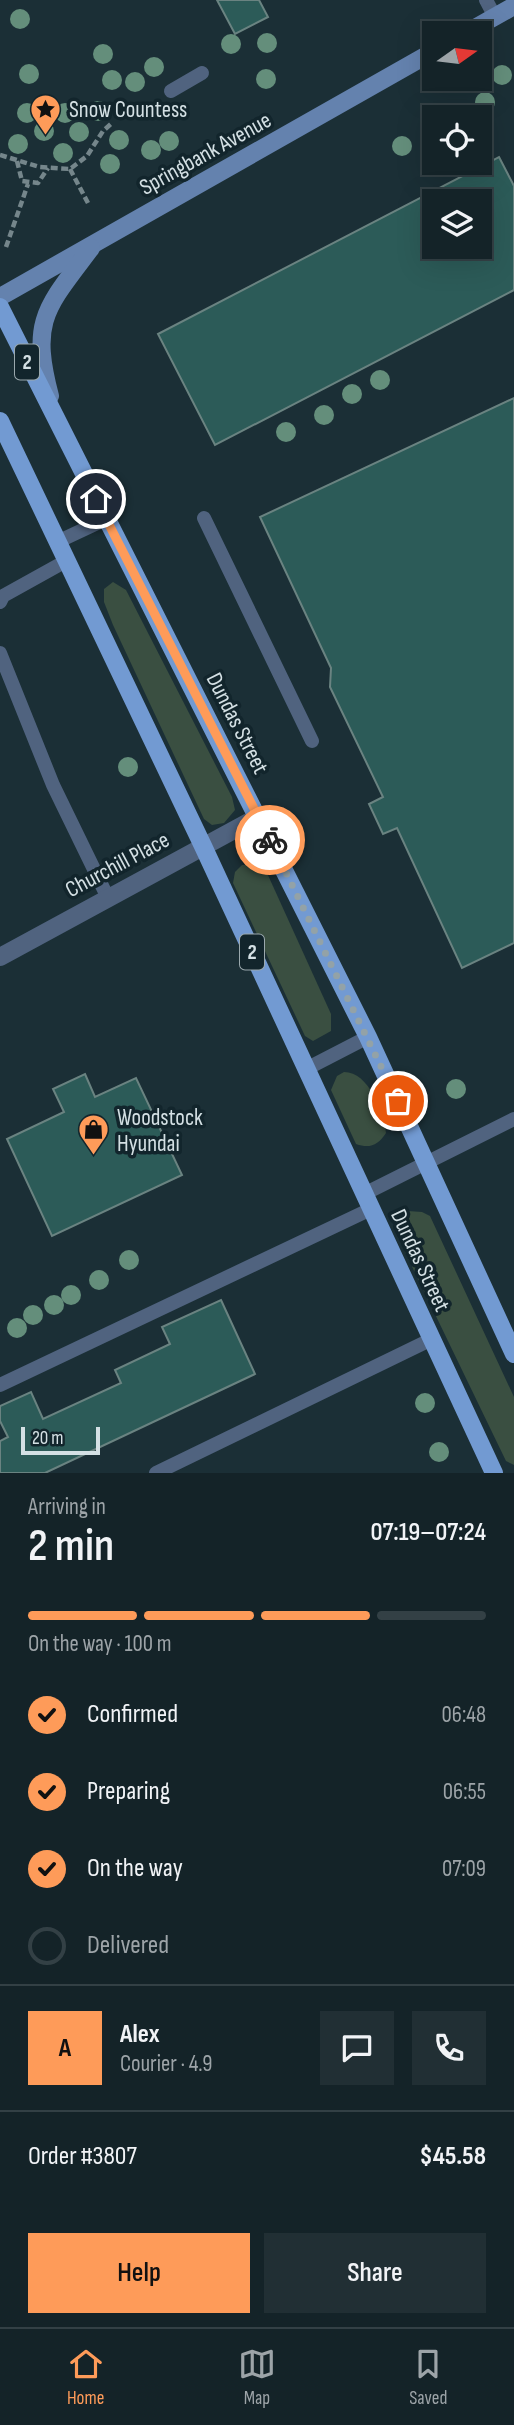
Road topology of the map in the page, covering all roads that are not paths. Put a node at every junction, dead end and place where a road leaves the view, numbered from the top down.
1 (486, 0) edge
2 (514, 6) edge
3 (495, 17) junction
4 (488, 21) edge
5 (422, 58) edge
6 (202, 74) dead end
7 (171, 91) dead end
8 (95, 242) junction
9 (0, 297) edge
10 (0, 307) edge
11 (55, 416) junction
12 (2, 427) edge
13 (204, 518) dead end
14 (106, 519) junction
15 (57, 542) junction
16 (66, 561) junction
17 (0, 602) edge
18 (0, 653) edge
19 (312, 741) dead end
20 (258, 817) junction
21 (203, 846) junction
22 (107, 896) junction
23 (0, 957) edge
24 (368, 1037) junction
25 (306, 1069) junction
26 (514, 1119) edge
27 (428, 1165) junction
28 (368, 1202) junction
29 (432, 1339) junction
30 (514, 1354) edge
31 (0, 1385) edge
32 (156, 1473) edge
33 (494, 1473) edge

1 - 3 lane
2 - 3 main road
3 - 4 main road
5 - 8 main road, Springbank Avenue
6 - 7 lane
8 - 9 main road, Springbank Avenue
8 - 11 main road
10 - 11 main road, Dundas Street / 2
11 - 14 main road, Dundas Street / 2
12 - 15 main road, Dundas Street / 2
13 - 19 lane
14 - 15 lane
14 - 20 main road, Dundas Street / 2
15 - 16 main road, Dundas Street / 2
16 - 17 lane
16 - 21 main road, Dundas Street / 2
18 - 22 lane
20 - 21 street, Churchill Place
20 - 24 main road, Dundas Street / 2
21 - 22 street, Churchill Place
21 - 25 main road, Dundas Street / 2
22 - 23 street, Churchill Place
24 - 25 lane
24 - 27 main road, Dundas Street / 2
25 - 28 main road, Dundas Street / 2
26 - 27 lane
27 - 28 lane
27 - 30 main road, Dundas Street / 2
28 - 29 main road, Dundas Street / 2
28 - 31 lane
29 - 32 lane
29 - 33 main road, Dundas Street / 2

